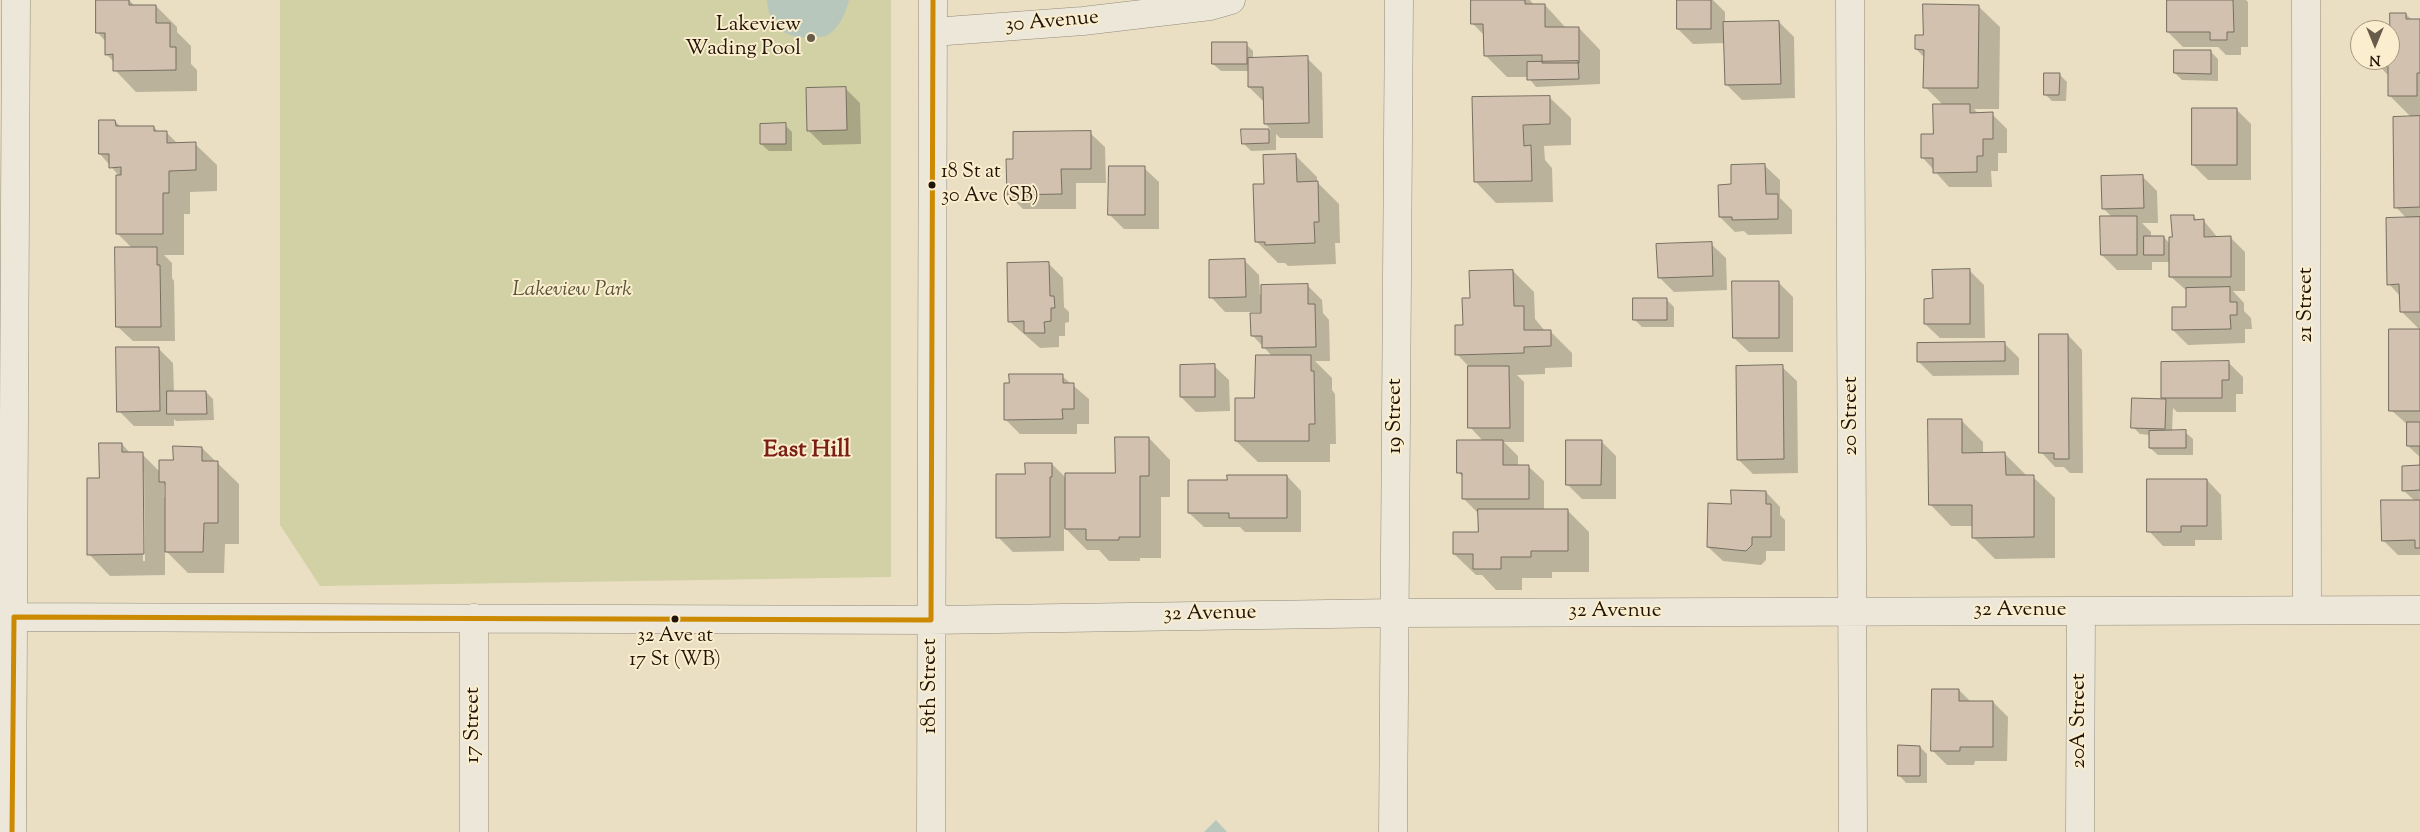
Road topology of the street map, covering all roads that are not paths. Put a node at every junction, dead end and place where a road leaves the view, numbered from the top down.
1 (16, 0) edge
2 (933, 0) edge
3 (1231, 0) edge
4 (1399, 0) edge
5 (1850, 0) edge
6 (2306, 0) edge
7 (933, 32) junction
8 (2308, 610) junction
9 (2420, 610) edge
10 (2081, 611) junction
11 (1395, 612) junction
12 (1853, 612) junction
13 (7, 617) edge
14 (474, 618) junction
15 (931, 620) junction
16 (12, 832) edge
17 (474, 832) edge
18 (931, 832) edge
19 (1394, 832) edge
20 (1853, 832) edge
21 (2080, 832) edge

1 - 13 street
2 - 7 street, 18th Street
3 - 7 street, 30 Avenue
4 - 11 street, 19 Street
5 - 12 street, 20 Street
6 - 8 street, 21 Street
7 - 15 street, 18th Street
8 - 9 street, 32 Avenue
8 - 10 street, 32 Avenue
10 - 12 street, 32 Avenue
10 - 21 street, 20A Street
11 - 12 street, 32 Avenue
11 - 15 street, 32 Avenue
11 - 19 street, 19 Street
12 - 20 street, 20 Street
13 - 14 street, 32 Avenue
13 - 16 street
14 - 15 street, 32 Avenue
14 - 17 street, 17 Street
15 - 18 street, 18th Street

